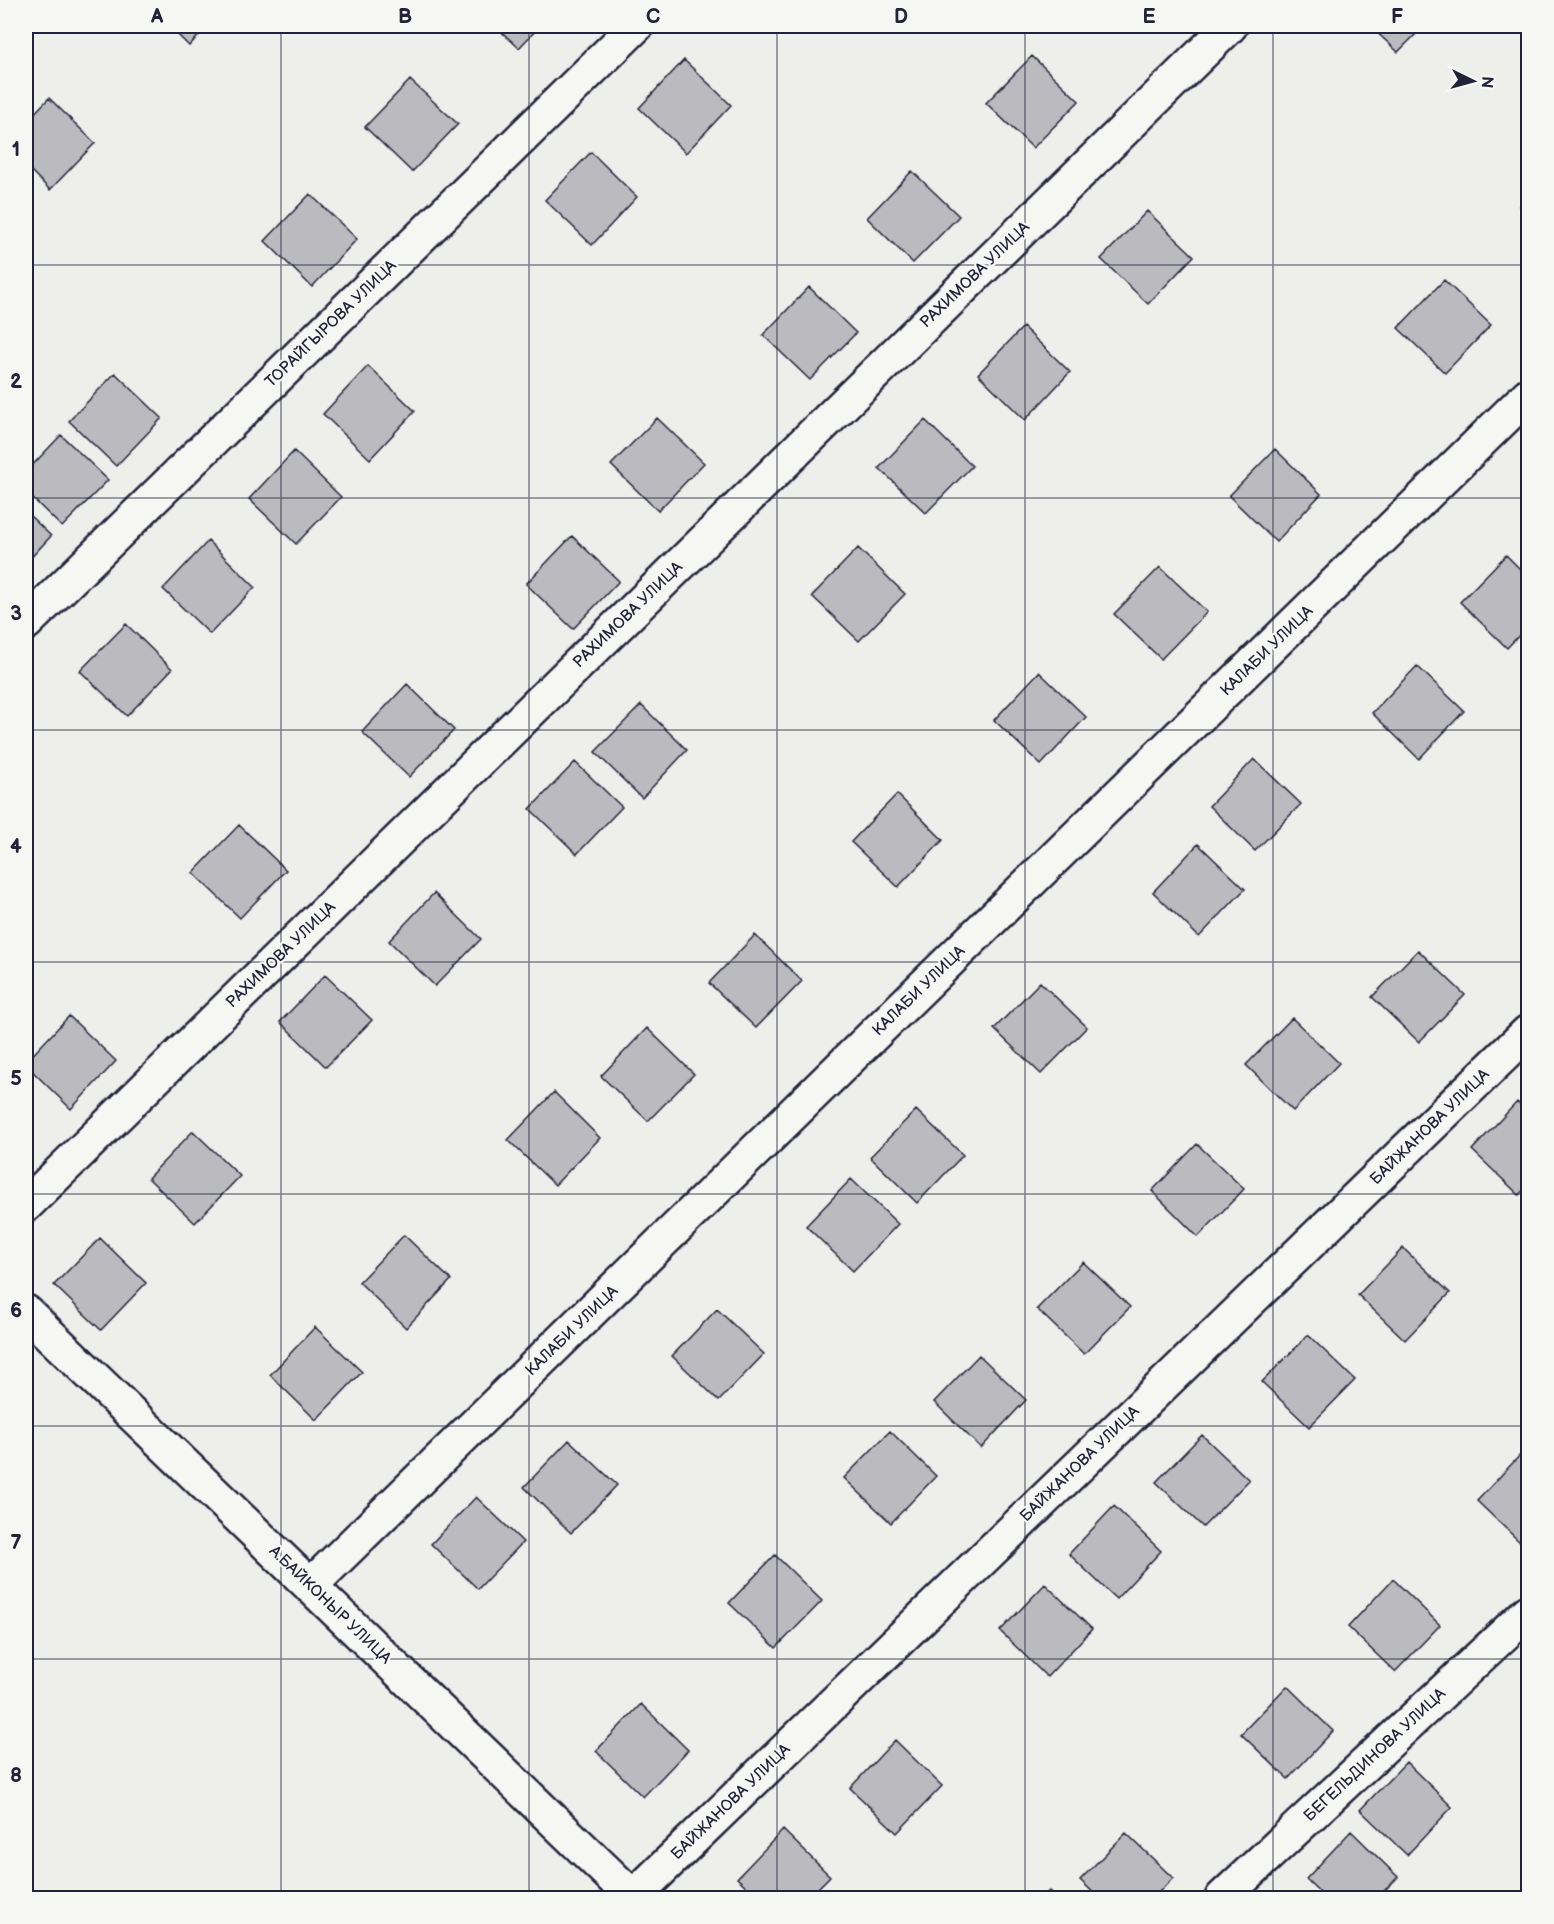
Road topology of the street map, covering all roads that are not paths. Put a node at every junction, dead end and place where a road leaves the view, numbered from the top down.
1 (636, 26) edge
2 (1230, 26) edge
3 (1528, 395) edge
4 (26, 623) edge
5 (1528, 1032) edge
6 (26, 1205) edge
7 (26, 1312) edge
8 (310, 1586) junction
9 (1528, 1612) edge
10 (634, 1898) edge
11 (1222, 1899) edge

1 - 4 street, ТОРАЙГЫРОВА УЛИЦА
2 - 6 street, РАХИМОВА УЛИЦА
3 - 8 street, КАЛАБИ УЛИЦА
5 - 10 street, БАЙЖАНОВА УЛИЦА
7 - 8 street, А.БАЙКОНЫР УЛИЦА
8 - 10 street, А.БАЙКОНЫР УЛИЦА
9 - 11 street, БЕГЕЛЬДИНОВА УЛИЦА

